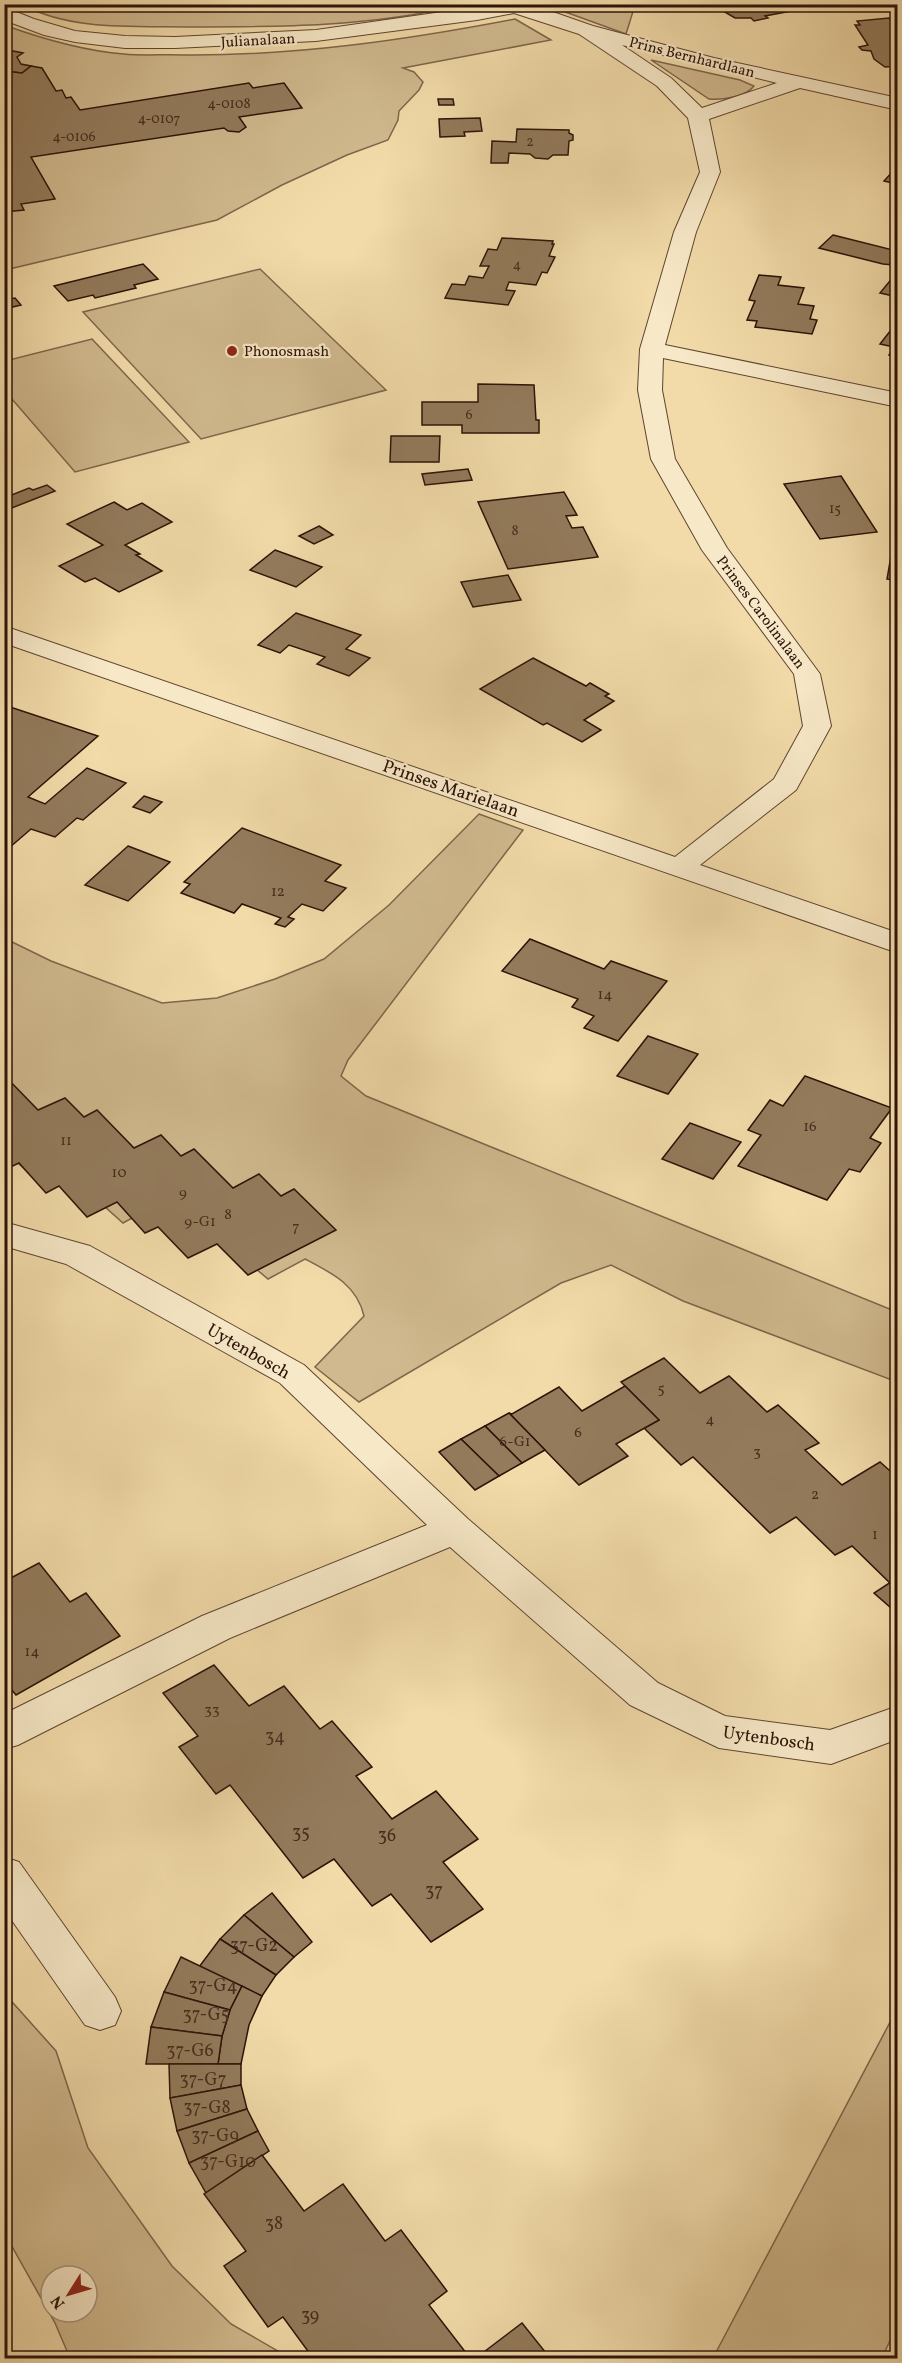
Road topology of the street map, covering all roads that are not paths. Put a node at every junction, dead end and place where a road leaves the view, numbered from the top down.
1 (514, 5) edge
2 (4, 13) edge
3 (586, 30) junction
4 (797, 83) junction
5 (897, 104) edge
6 (698, 116) junction
7 (652, 349) junction
8 (897, 400) edge
9 (4, 634) edge
10 (680, 867) junction
11 (897, 944) edge
12 (4, 1234) edge
13 (455, 1529) junction
14 (897, 1722) edge
15 (4, 1733) edge
16 (4, 1875) edge
17 (100, 2011) dead end

1 - 2 street, Julianalaan
1 - 3 street
3 - 4 street, Prins Bernhardlaan
3 - 6 street
4 - 5 street, Prins Bernhardlaan
4 - 6 street
6 - 7 street, Prinses Carolinalaan
7 - 8 street
7 - 10 street, Prinses Carolinalaan
9 - 10 street, Prinses Marielaan
10 - 11 street, Prinses Marielaan
12 - 13 street, Uytenbosch
13 - 14 street, Uytenbosch
13 - 15 street
16 - 17 street

